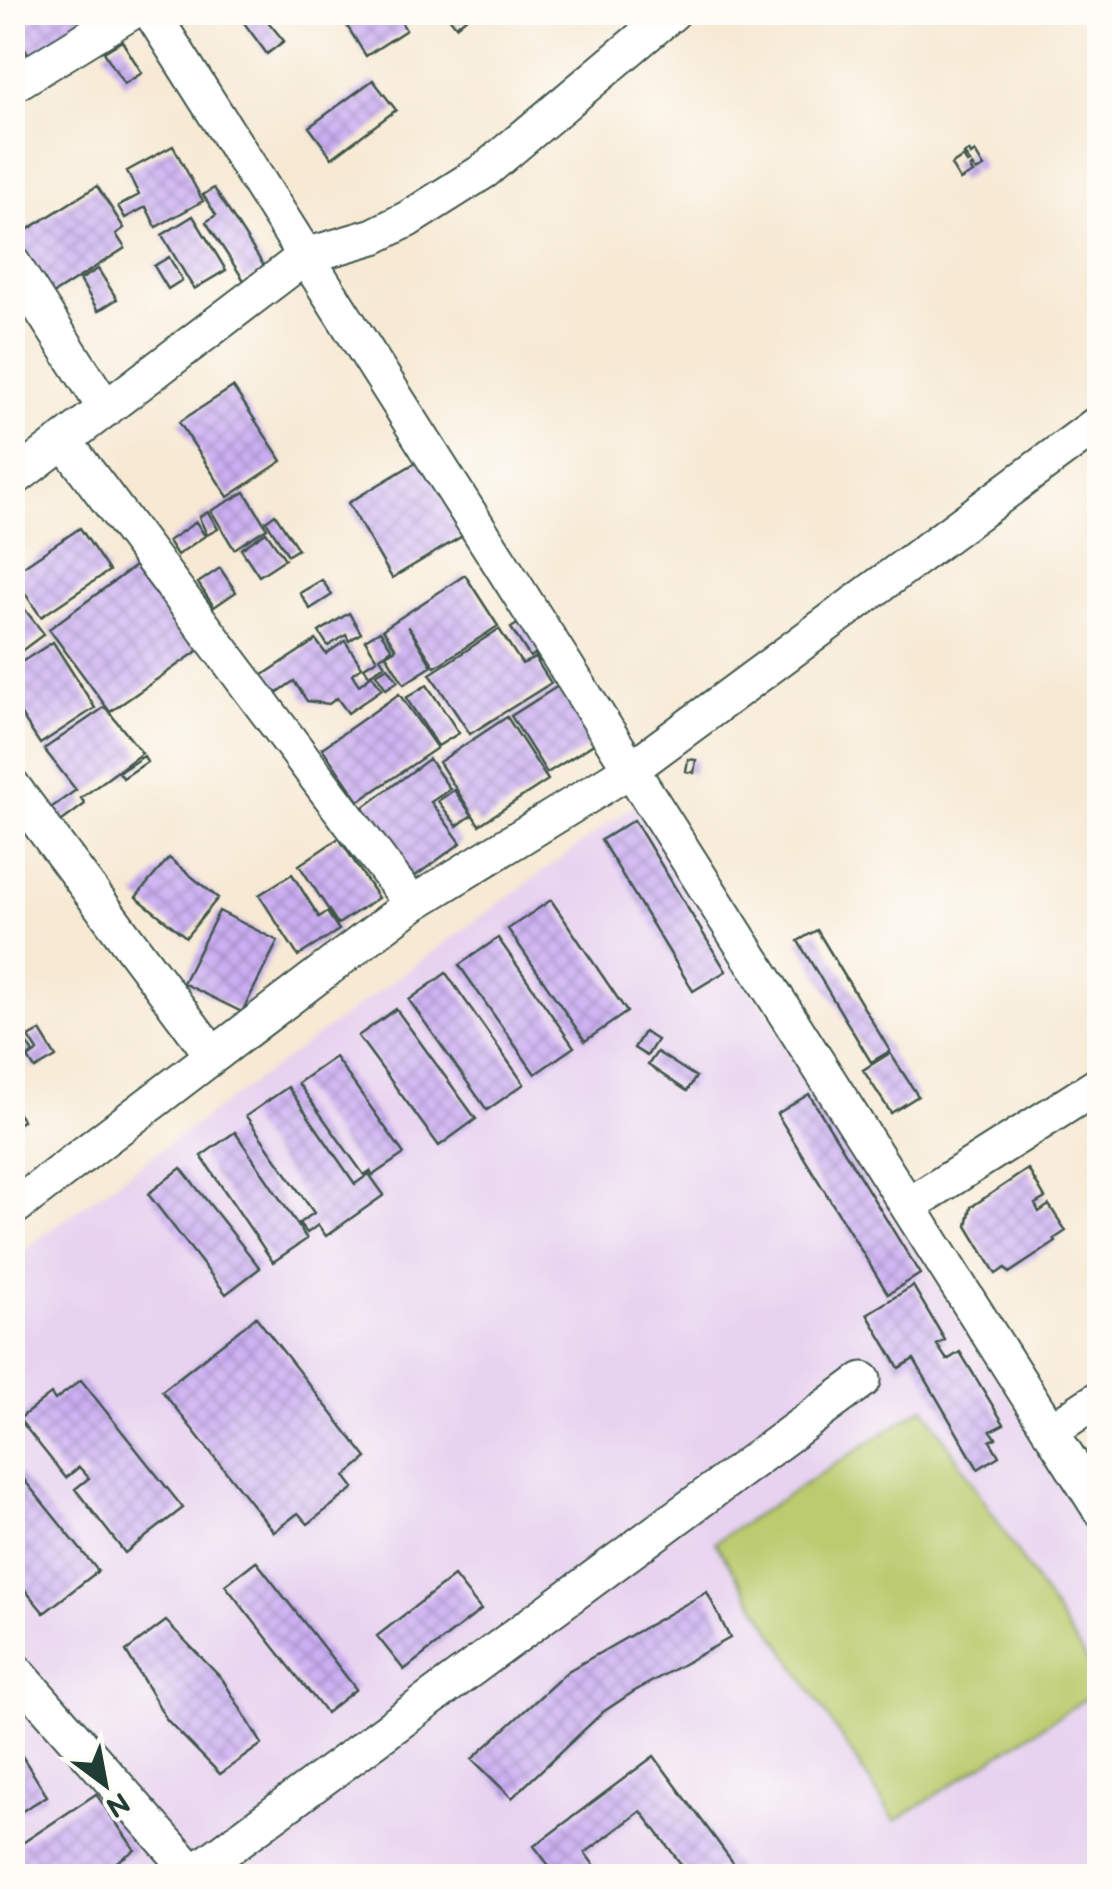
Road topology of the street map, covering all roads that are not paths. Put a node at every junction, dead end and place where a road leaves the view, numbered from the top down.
1 (131, 12) edge
2 (152, 12) edge
3 (673, 12) edge
4 (12, 85) edge
5 (306, 256) junction
6 (12, 264) edge
7 (106, 409) junction
8 (1100, 422) edge
9 (64, 441) junction
10 (12, 480) edge
11 (631, 769) junction
12 (12, 786) edge
13 (412, 904) junction
14 (212, 1054) junction
15 (1100, 1084) edge
16 (14, 1206) edge
17 (908, 1206) junction
18 (863, 1380) dead end
19 (1100, 1398) edge
20 (1050, 1431) junction
21 (1100, 1509) edge
22 (12, 1668) edge
23 (192, 1875) edge

1 - 4 street
2 - 5 street
3 - 5 street
5 - 7 street
5 - 11 street
6 - 7 street
7 - 9 street
8 - 11 street
9 - 10 street
9 - 13 street
11 - 13 street
11 - 17 street
12 - 14 street
13 - 14 street
14 - 16 street
15 - 17 street
17 - 20 street
18 - 23 street
19 - 20 street
20 - 21 street
22 - 23 street

